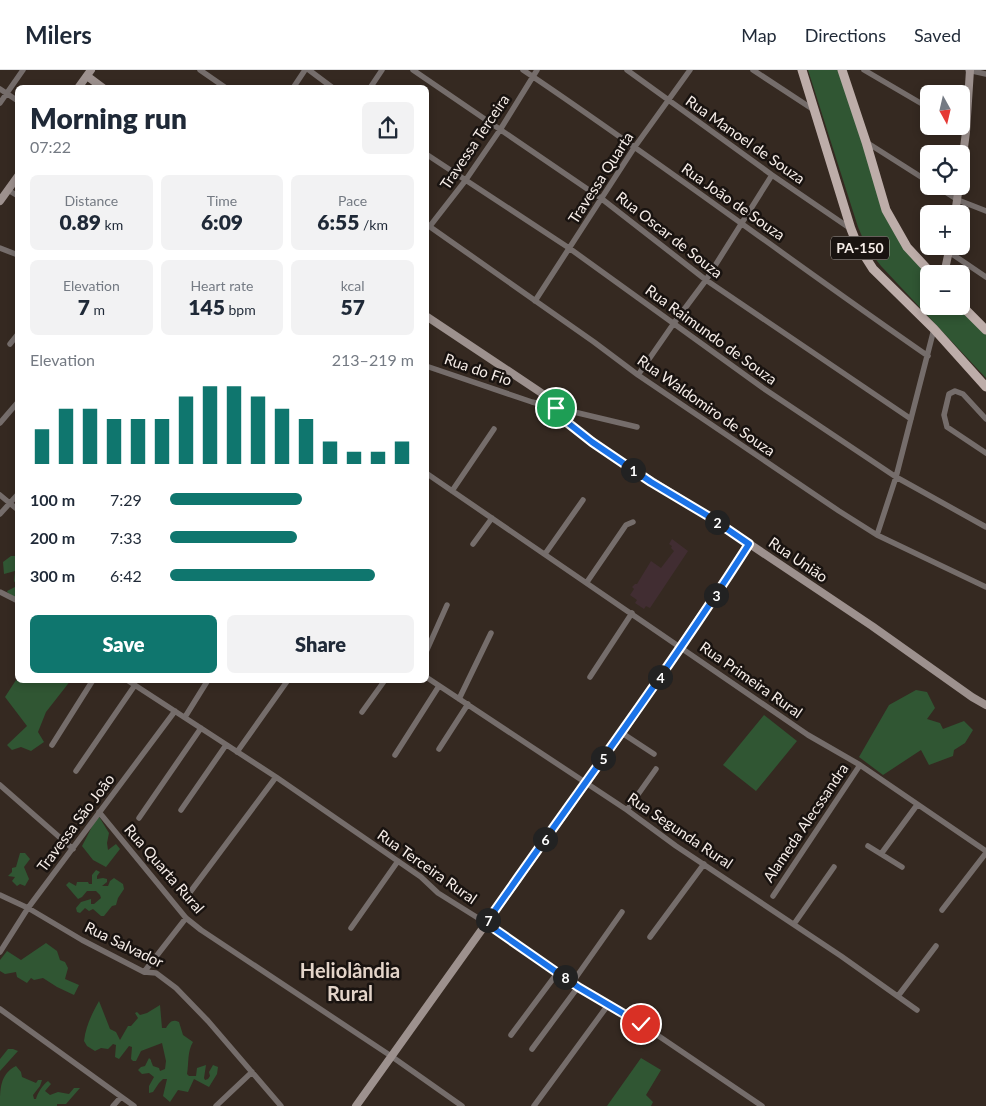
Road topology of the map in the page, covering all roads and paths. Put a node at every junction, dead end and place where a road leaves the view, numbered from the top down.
1 (23, 70) edge
2 (200, 70) edge
3 (305, 70) edge
4 (309, 70) edge
5 (382, 70) edge
6 (413, 70) edge
7 (523, 70) edge
8 (538, 70) edge
9 (627, 70) edge
10 (690, 70) edge
11 (753, 70) edge
12 (802, 70) edge
13 (842, 70) edge
14 (864, 70) edge
15 (969, 70) edge
16 (89, 73) edge
17 (986, 74) edge
18 (533, 77) junction
19 (80, 85) edge
20 (100, 85) edge
21 (222, 85) edge
22 (295, 85) edge
23 (328, 85) edge
24 (372, 85) edge
25 (968, 85) edge
26 (0, 89) edge
27 (7, 94) junction
28 (15, 99) edge
29 (669, 100) junction
30 (0, 103) edge
31 (920, 103) edge
32 (816, 111) junction
33 (500, 130) junction
34 (866, 142) junction
35 (634, 148) junction
36 (429, 156) edge
37 (772, 175) junction
38 (920, 176) edge
39 (15, 180) edge
40 (465, 181) junction
41 (8, 190) junction
42 (15, 194) edge
43 (950, 195) edge
44 (958, 195) edge
45 (602, 199) junction
46 (958, 200) junction
47 (0, 201) edge
48 (957, 205) edge
49 (986, 211) edge
50 (742, 223) junction
51 (429, 224) edge
52 (429, 226) edge
53 (851, 229) junction
54 (0, 248) edge
55 (569, 248) junction
56 (15, 253) edge
57 (957, 255) edge
58 (924, 265) edge
59 (986, 278) edge
60 (706, 280) junction
61 (535, 301) junction
62 (970, 313) edge
63 (429, 318) edge
64 (674, 323) junction
65 (934, 329) junction
66 (986, 330) edge
67 (15, 338) edge
68 (10, 344) dead end
69 (928, 356) junction
70 (429, 367) edge
71 (638, 375) junction
72 (986, 387) edge
73 (15, 406) edge
74 (556, 408) junction
75 (911, 419) junction
76 (986, 419) edge
77 (0, 423) edge
78 (637, 427) dead end
79 (494, 429) dead end
80 (986, 453) edge
81 (429, 475) edge
82 (896, 477) junction
83 (452, 491) junction
84 (0, 496) edge
85 (15, 497) edge
86 (583, 500) dead end
87 (10, 503) junction
88 (15, 507) edge
89 (0, 514) edge
90 (492, 518) junction
91 (633, 522) dead end
92 (986, 527) edge
93 (877, 535) junction
94 (473, 544) dead end
95 (749, 544) junction
96 (546, 554) junction
97 (587, 582) junction
98 (986, 587) edge
99 (0, 592) edge
100 (15, 600) edge
101 (447, 605) dead end
102 (632, 613) junction
103 (491, 633) dead end
104 (429, 645) edge
105 (681, 646) junction
106 (590, 677) dead end
107 (429, 679) edge
108 (91, 683) edge
109 (131, 683) edge
110 (206, 683) edge
111 (286, 683) edge
112 (383, 683) edge
113 (135, 686) junction
114 (439, 686) junction
115 (460, 699) junction
116 (468, 704) junction
117 (986, 705) edge
118 (176, 711) junction
119 (362, 712) dead end
120 (185, 717) junction
121 (201, 728) junction
122 (619, 734) junction
123 (52, 745) dead end
124 (226, 745) junction
125 (439, 749) dead end
126 (237, 752) junction
127 (654, 754) dead end
128 (395, 755) dead end
129 (860, 765) junction
130 (656, 769) dead end
131 (76, 771) dead end
132 (276, 777) junction
133 (585, 783) junction
134 (0, 785) edge
135 (917, 805) junction
136 (181, 810) dead end
137 (627, 810) junction
138 (98, 812) junction
139 (139, 818) dead end
140 (868, 846) dead end
141 (73, 849) junction
142 (986, 852) edge
143 (881, 854) junction
144 (398, 861) junction
145 (704, 864) junction
146 (834, 867) dead end
147 (902, 867) dead end
148 (0, 895) edge
149 (773, 896) dead end
150 (185, 899) dead end
151 (28, 908) junction
152 (942, 910) dead end
153 (622, 912) dead end
154 (186, 918) junction
155 (486, 923) junction
156 (794, 924) junction
157 (351, 928) dead end
158 (650, 937) dead end
159 (936, 946) dead end
160 (0, 952) edge
161 (144, 972) junction
162 (558, 972) junction
163 (575, 985) junction
164 (898, 998) junction
165 (608, 1005) junction
166 (0, 1008) edge
167 (917, 1010) dead end
168 (511, 1036) dead end
169 (532, 1049) dead end
170 (391, 1056) junction
171 (252, 1072) junction
172 (121, 1097) junction
173 (113, 1106) edge
174 (134, 1106) edge
175 (216, 1106) edge
176 (281, 1106) edge
177 (356, 1106) edge
178 (462, 1106) edge
179 (534, 1106) edge
180 (762, 1106) edge

1 - 27 street
2 - 21 street
3 - 22 street
4 - 23 street
5 - 24 street
6 - 33 street, Rua Oscar de Souza
7 - 18 street, Rua João de Souza
8 - 18 street, Travessa Terceira
9 - 29 street, Rua Manoel de Souza
10 - 29 street, Travessa Quarta
11 - 32 street
12 - 32 main road, PA-150
13 - 34 main road, PA-150
14 - 31 street
15 - 17 street
15 - 25 street
16 - 19 street
16 - 20 street
18 - 33 street, Travessa Terceira
18 - 35 street, Rua João de Souza
26 - 27 street
27 - 28 street
27 - 30 street
29 - 35 street, Travessa Quarta
29 - 37 street, Rua Manoel de Souza
32 - 53 main road, PA-150
33 - 40 street, Travessa Terceira
33 - 45 street, Rua Oscar de Souza
34 - 38 street
34 - 58 main road, PA-150
35 - 45 street, Travessa Quarta
35 - 50 street, Rua João de Souza
36 - 40 street, Rua Raimundo de Souza
37 - 50 street
37 - 53 street, Rua Manoel de Souza
39 - 41 street
40 - 51 street, Travessa Terceira
40 - 55 street, Rua Raimundo de Souza
41 - 42 street
41 - 47 street
43 - 46 street
44 - 46 street
45 - 55 street, Travessa Quarta
45 - 60 street, Rua Oscar de Souza
46 - 48 street
46 - 49 street
50 - 60 street
50 - 69 street, Rua João de Souza
52 - 61 street, Rua Waldomiro de Souza
53 - 65 main road, PA-150
54 - 56 street
55 - 61 street, Travessa Quarta
55 - 64 street, Rua Raimundo de Souza
57 - 59 street
60 - 64 street
60 - 75 street, Rua Oscar de Souza
61 - 71 street, Rua Waldomiro de Souza
62 - 66 main road
63 - 74 street, Rua União
64 - 71 street
64 - 82 street, Rua Raimundo de Souza
65 - 69 street
65 - 72 main road, PA-150
67 - 68 street
69 - 75 street
70 - 74 street, Rua do Fio
71 - 93 street, Rua Waldomiro de Souza
73 - 77 street
74 - 78 street, Rua do Fio
74 - 95 street, Rua União
75 - 82 street
76 - 80 street
79 - 83 street
81 - 83 street, Rua Primeira Rural
82 - 92 street, Rua Raimundo de Souza
82 - 93 street
83 - 90 street, Rua Primeira Rural
84 - 87 street
85 - 87 street
86 - 96 street
87 - 88 street
87 - 89 street
90 - 94 street
90 - 96 street, Rua Primeira Rural
91 - 97 street
93 - 98 street, Rua Waldomiro de Souza
95 - 105 street
95 - 117 street, Rua União
96 - 97 street, Rua Primeira Rural
97 - 102 street, Rua Primeira Rural
99 - 100 street
101 - 104 street
102 - 105 street, Rua Primeira Rural
102 - 106 street
103 - 115 street
105 - 122 street
105 - 129 street, Rua Primeira Rural
107 - 114 street, Rua Segunda Rural
108 - 123 street
109 - 113 street, Rua Terceira Rural
110 - 120 street
111 - 126 street
112 - 119 street
113 - 118 street, Rua Terceira Rural
113 - 131 street
114 - 115 street, Rua Segunda Rural
114 - 128 street
115 - 116 street, Rua Segunda Rural
116 - 125 street
116 - 133 street, Rua Segunda Rural
118 - 120 street, Rua Terceira Rural
118 - 138 street, Travessa São João
120 - 121 street, Rua Terceira Rural
121 - 124 street, Rua Terceira Rural
121 - 139 street
122 - 127 street
122 - 133 street
124 - 126 street, Rua Terceira Rural
124 - 136 street
126 - 132 street, Rua Terceira Rural
129 - 135 street, Rua Primeira Rural
129 - 149 street, Alameda Alecssandra
130 - 137 street
132 - 144 street, Rua Terceira Rural
132 - 150 street
133 - 137 street, Rua Segunda Rural
133 - 155 street
134 - 141 street
135 - 142 street, Rua Primeira Rural
135 - 143 street
137 - 145 street, Rua Segunda Rural
138 - 141 street, Travessa São João
138 - 154 street, Rua Quarta Rural
140 - 143 street
141 - 151 street, Travessa São João
142 - 152 street
143 - 147 street
144 - 155 street, Rua Terceira Rural
144 - 157 street
145 - 156 street, Rua Segunda Rural
145 - 158 street
146 - 156 street
148 - 151 street, Rua Salvador
151 - 160 street, Travessa São João
151 - 161 street, Rua Salvador
153 - 163 street
154 - 161 street
154 - 170 street, Rua Quarta Rural
155 - 162 street, Rua Terceira Rural
155 - 170 street
156 - 164 street, Rua Segunda Rural
159 - 164 street
161 - 171 street, Rua Salvador
162 - 163 street, Rua Terceira Rural
162 - 168 street
163 - 165 street, Rua Terceira Rural
163 - 169 street
164 - 167 street, Rua Segunda Rural
165 - 179 street
165 - 180 street, Rua Terceira Rural
166 - 172 street
170 - 177 street
170 - 178 street, Rua Quarta Rural
171 - 175 street
171 - 176 street, Rua Salvador
172 - 173 street
172 - 174 street

